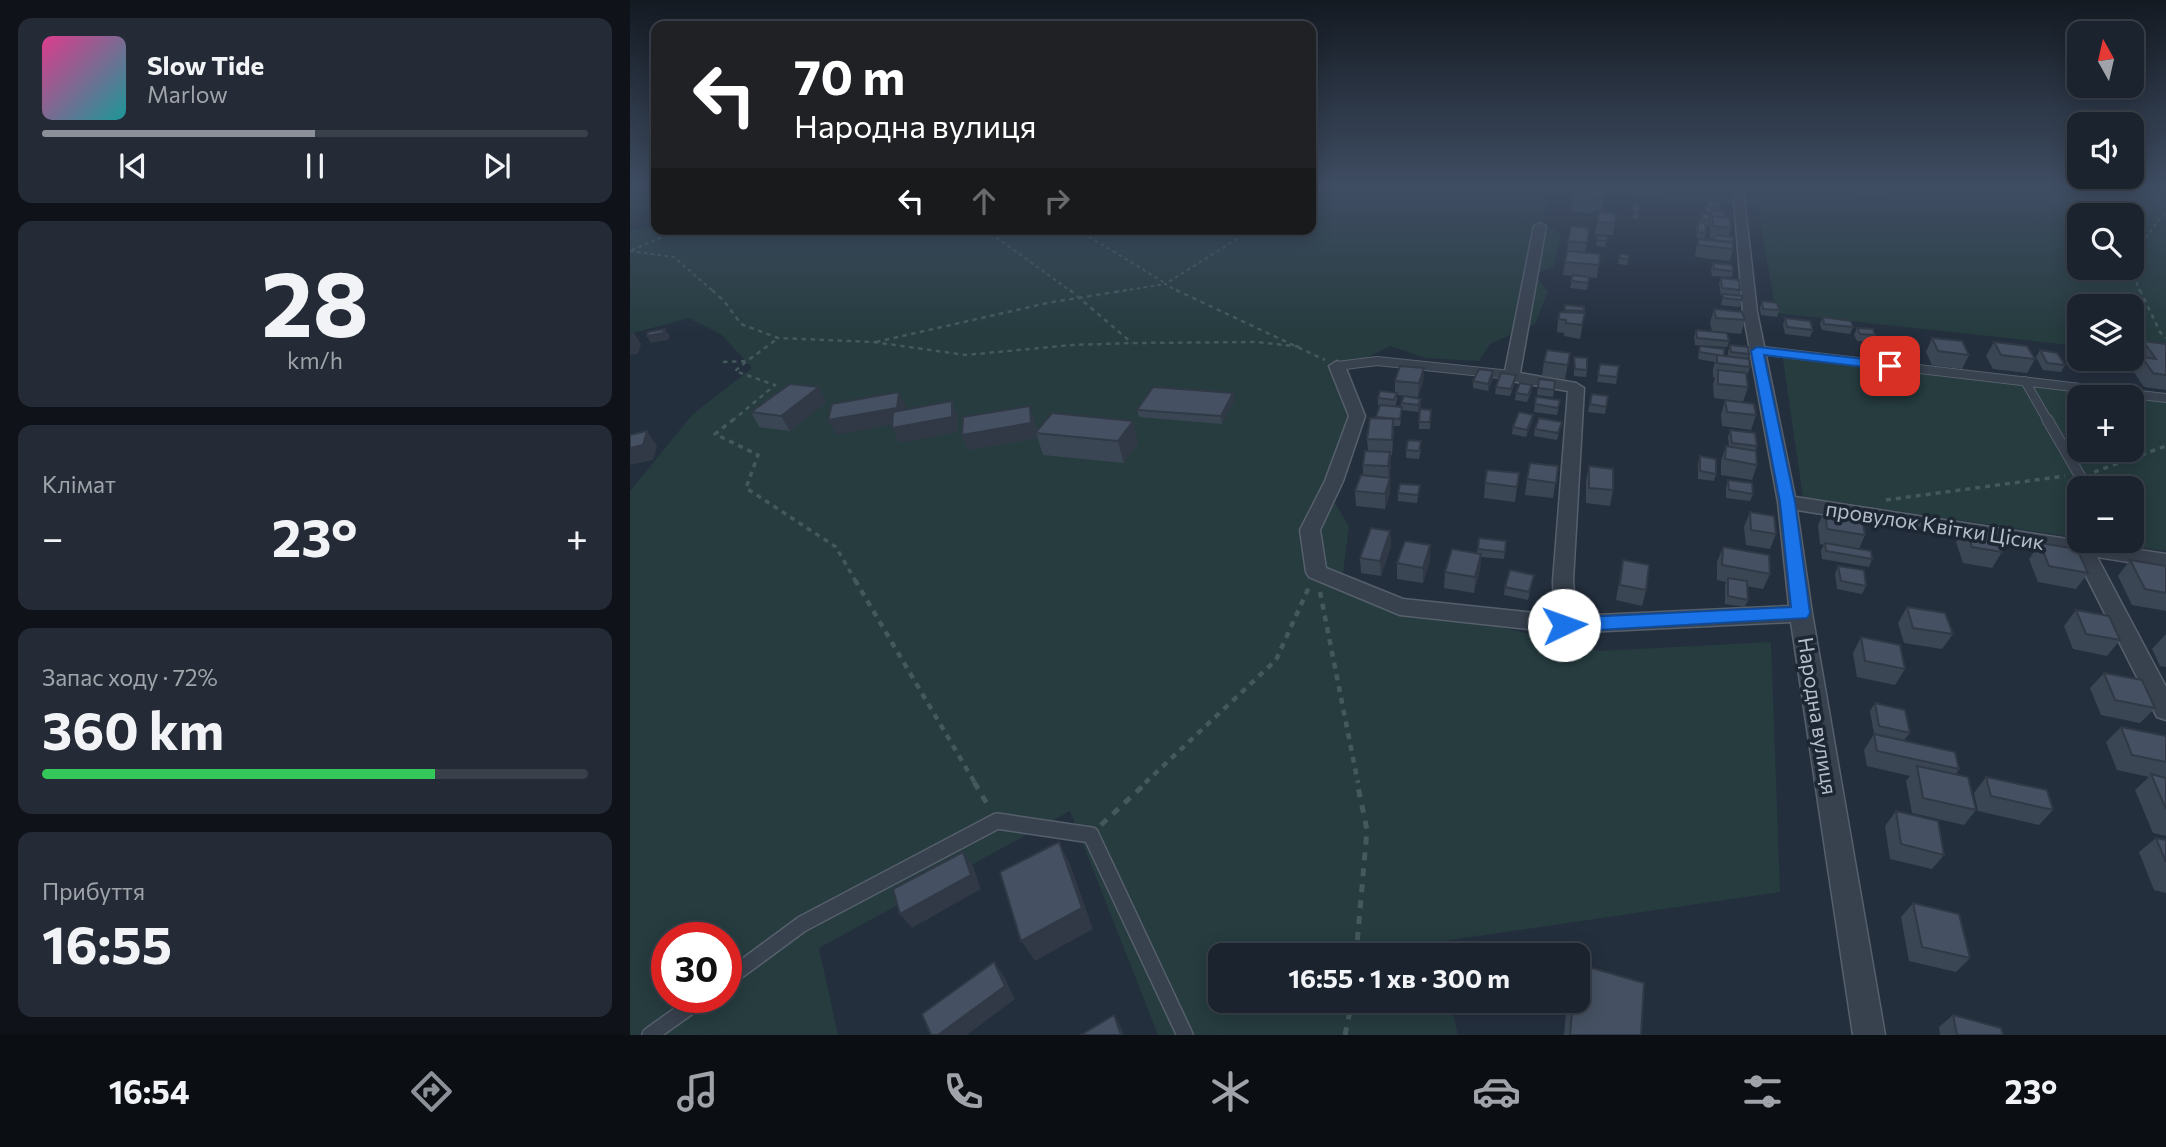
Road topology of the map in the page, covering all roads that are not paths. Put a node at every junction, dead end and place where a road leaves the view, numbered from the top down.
1 (1538, 236) edge
2 (1743, 236) edge
3 (1757, 351) junction
4 (1337, 366) joint
5 (1512, 376) junction
6 (2025, 382) junction
7 (2166, 398) edge
8 (2079, 476) edge
9 (1787, 502) junction
10 (2067, 546) edge
11 (2085, 553) edge
12 (2138, 553) edge
13 (2166, 561) edge
14 (1801, 613) junction
15 (1564, 625) junction
16 (2166, 710) edge
17 (742, 968) edge
18 (681, 1013) edge
19 (650, 1035) edge
20 (1185, 1035) edge
21 (1869, 1035) edge

1 - 5 street
2 - 3 street, Народна вулиця
3 - 6 lane
3 - 9 street, Народна вулиця
4 - 5 lane
4 - 15 street
5 - 15 street
6 - 7 lane
6 - 8 lane
9 - 10 street, провулок Квітки Цісик
9 - 14 street, Народна вулиця
11 - 16 street
12 - 13 street, провулок Квітки Цісик
14 - 15 street
14 - 21 street, Народна вулиця
17 - 20 lane
18 - 19 lane

